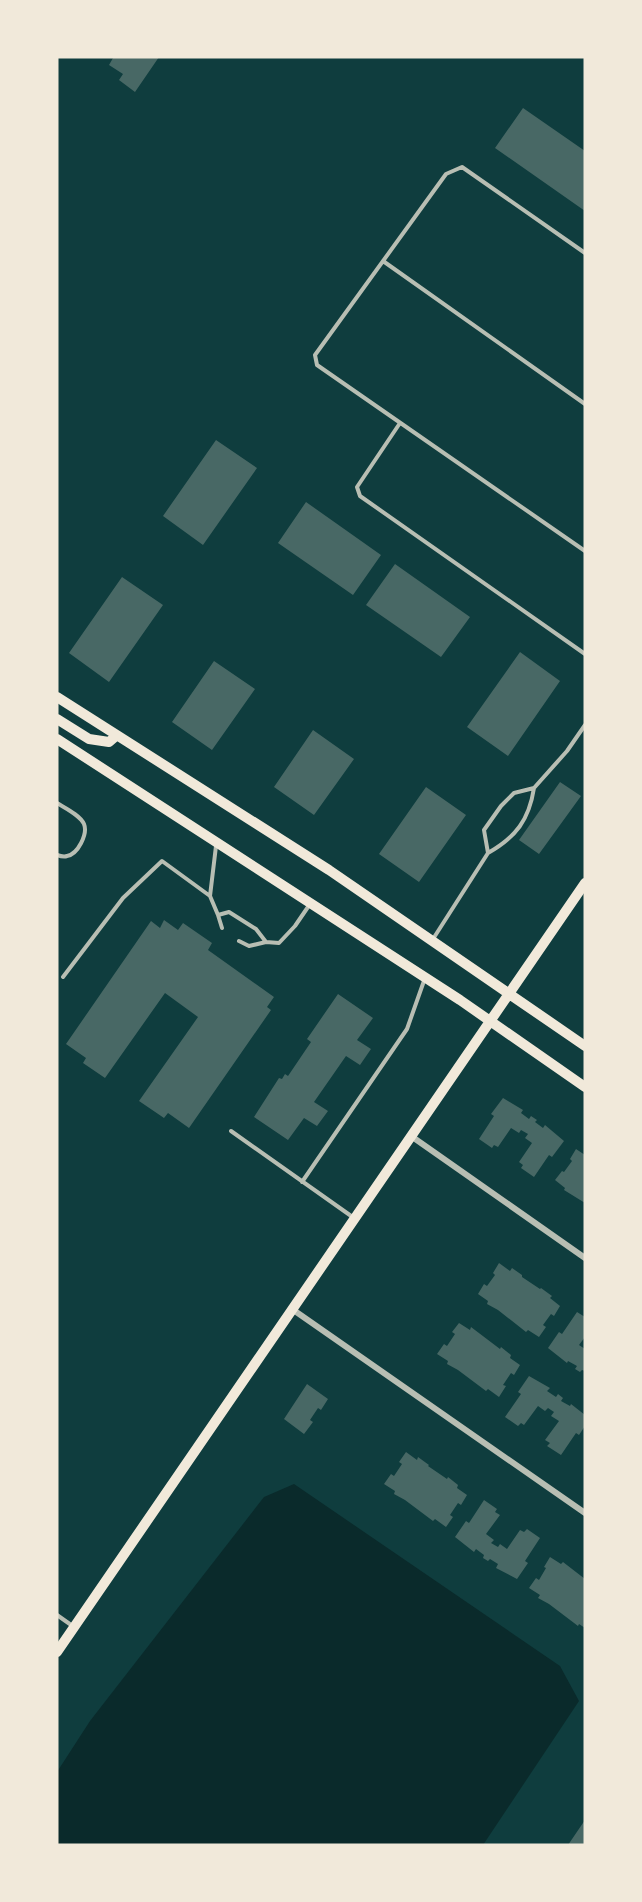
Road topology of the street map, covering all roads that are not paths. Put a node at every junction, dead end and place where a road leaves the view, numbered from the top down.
1 (585, 253) edge
2 (383, 261) junction
3 (585, 404) edge
4 (400, 423) junction
5 (585, 551) edge
6 (585, 654) edge
7 (57, 697) edge
8 (57, 719) edge
9 (585, 725) edge
10 (116, 736) junction
11 (57, 739) edge
12 (534, 788) junction
13 (57, 803) edge
14 (216, 842) junction
15 (488, 853) junction
16 (57, 855) edge
17 (585, 883) edge
18 (210, 896) junction
19 (311, 903) junction
20 (218, 915) junction
21 (222, 928) dead end
22 (432, 940) junction
23 (239, 941) dead end
24 (266, 942) junction
25 (63, 977) dead end
26 (425, 977) junction
27 (509, 993) junction
28 (490, 1020) junction
29 (585, 1046) edge
30 (585, 1087) edge
31 (231, 1131) dead end
32 (411, 1136) junction
33 (302, 1182) junction
34 (354, 1219) junction
35 (585, 1258) edge
36 (292, 1309) junction
37 (585, 1514) edge
38 (57, 1615) edge
39 (74, 1627) junction
40 (57, 1652) edge

1 - 2 lane
2 - 3 lane
2 - 4 lane
4 - 5 lane
4 - 6 lane
7 - 10 main road
8 - 10 main road
9 - 12 lane
10 - 22 main road
11 - 14 main road
12 - 15 lane
12 - 15 lane
13 - 16 lane
14 - 18 lane
14 - 19 main road
15 - 22 lane
17 - 27 main road
18 - 20 lane
18 - 25 lane
19 - 24 lane
19 - 26 main road
20 - 21 lane
20 - 24 lane
22 - 27 main road
23 - 24 lane
26 - 28 main road
26 - 33 lane
27 - 28 main road
27 - 29 main road
28 - 30 main road
28 - 32 main road
31 - 33 lane
32 - 34 main road
32 - 35 street
33 - 34 lane
34 - 36 main road
36 - 37 street
36 - 39 main road
38 - 39 lane
39 - 40 main road

